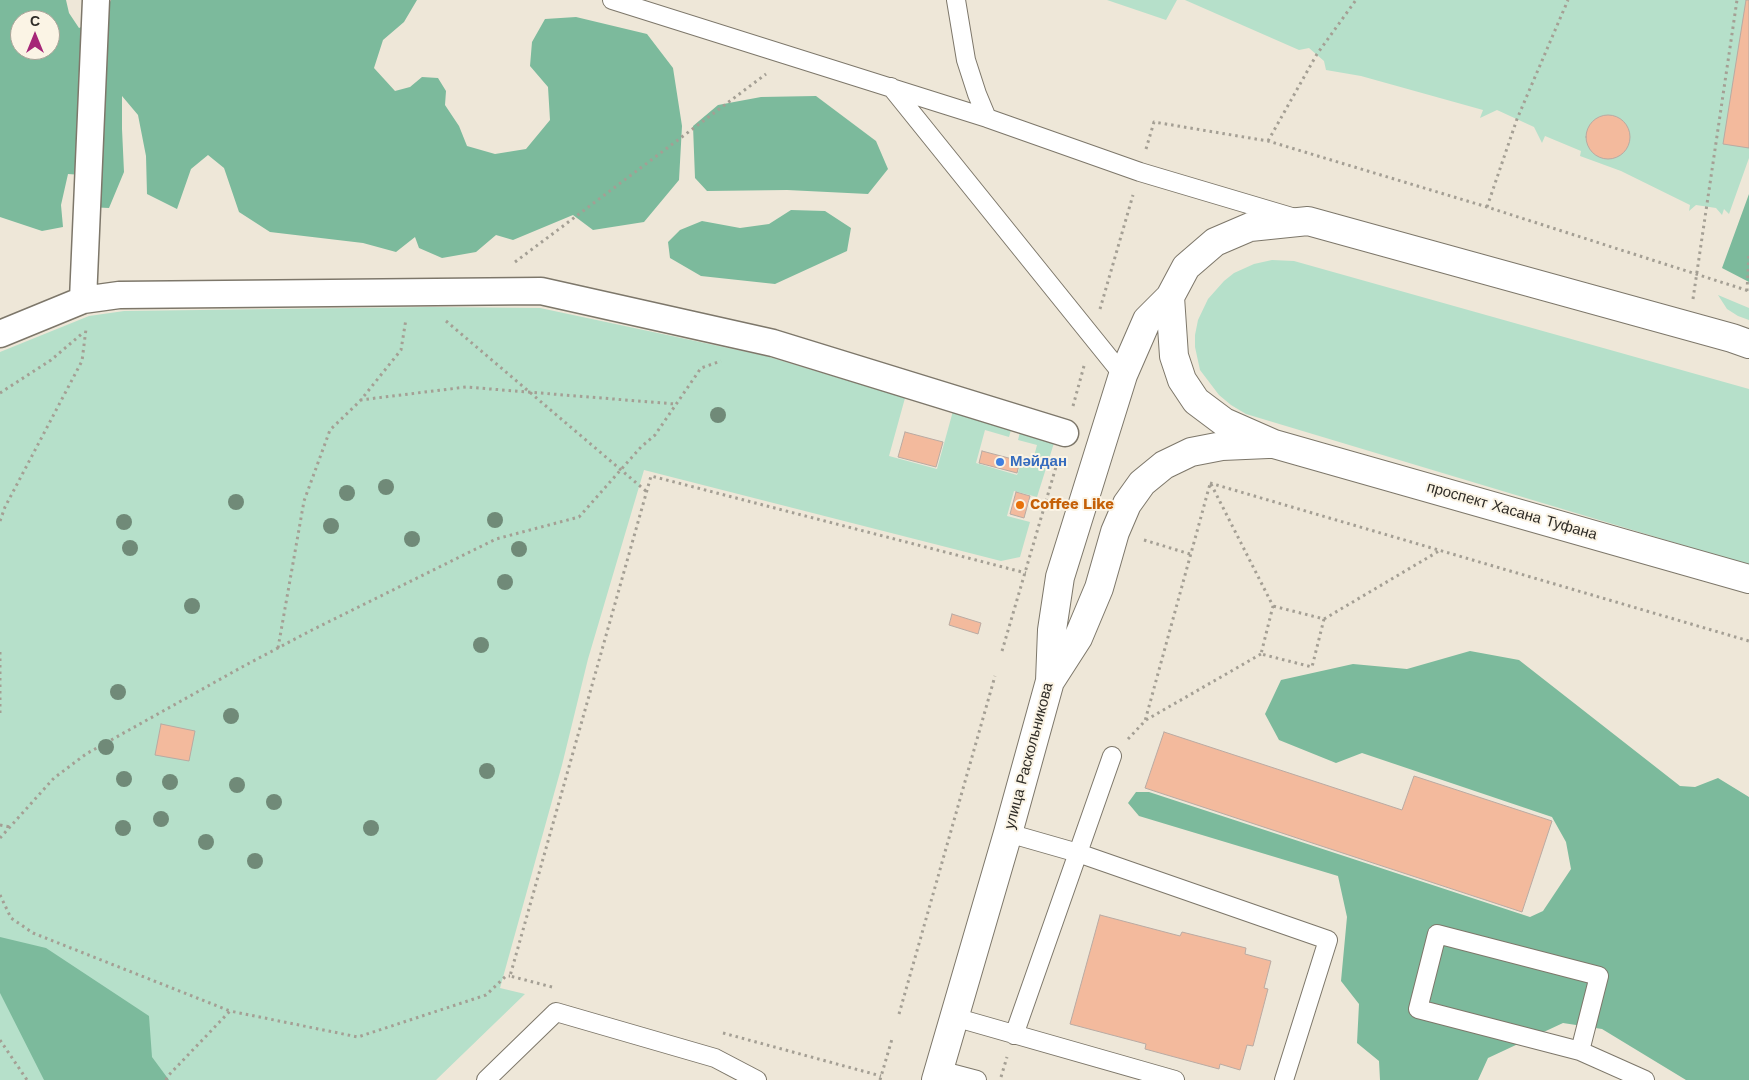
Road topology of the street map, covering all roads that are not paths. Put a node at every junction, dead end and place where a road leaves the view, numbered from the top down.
1 (96, 0) edge
2 (612, 0) edge
3 (956, 0) edge
4 (891, 87) junction
5 (987, 118) junction
6 (1308, 222) junction
7 (1170, 297) junction
8 (84, 300) junction
9 (0, 334) edge
10 (1749, 344) edge
11 (1123, 375) junction
12 (1065, 433) road end
13 (1274, 444) junction
14 (1749, 579) edge
15 (1050, 681) junction
16 (1112, 756) road end
17 (1008, 832) junction
18 (1078, 853) junction
19 (954, 1017) junction
20 (1014, 1035) junction
21 (1580, 1051) junction
22 (937, 1075) edge
23 (486, 1080) edge
24 (757, 1080) edge
25 (977, 1080) edge
26 (1175, 1080) edge
27 (1284, 1080) edge
28 (1645, 1080) edge

1 - 8 street
2 - 4 lane
3 - 5 lane
4 - 5 lane
4 - 11 lane
5 - 6 lane
6 - 7 street, улица Раскольникова
6 - 10 street
7 - 11 street, улица Раскольникова
7 - 13 street
8 - 9 street
8 - 12 street
11 - 15 street, улица Раскольникова
13 - 14 street, проспект Хасана Туфана
13 - 15 street
15 - 17 street, улица Раскольникова
16 - 18 lane
17 - 18 lane
17 - 19 street, улица Раскольникова
18 - 20 lane
18 - 27 lane
19 - 20 lane
19 - 22 street, улица Раскольникова
20 - 26 lane
21 - 21 lane
21 - 28 lane
22 - 25 lane
23 - 24 lane

